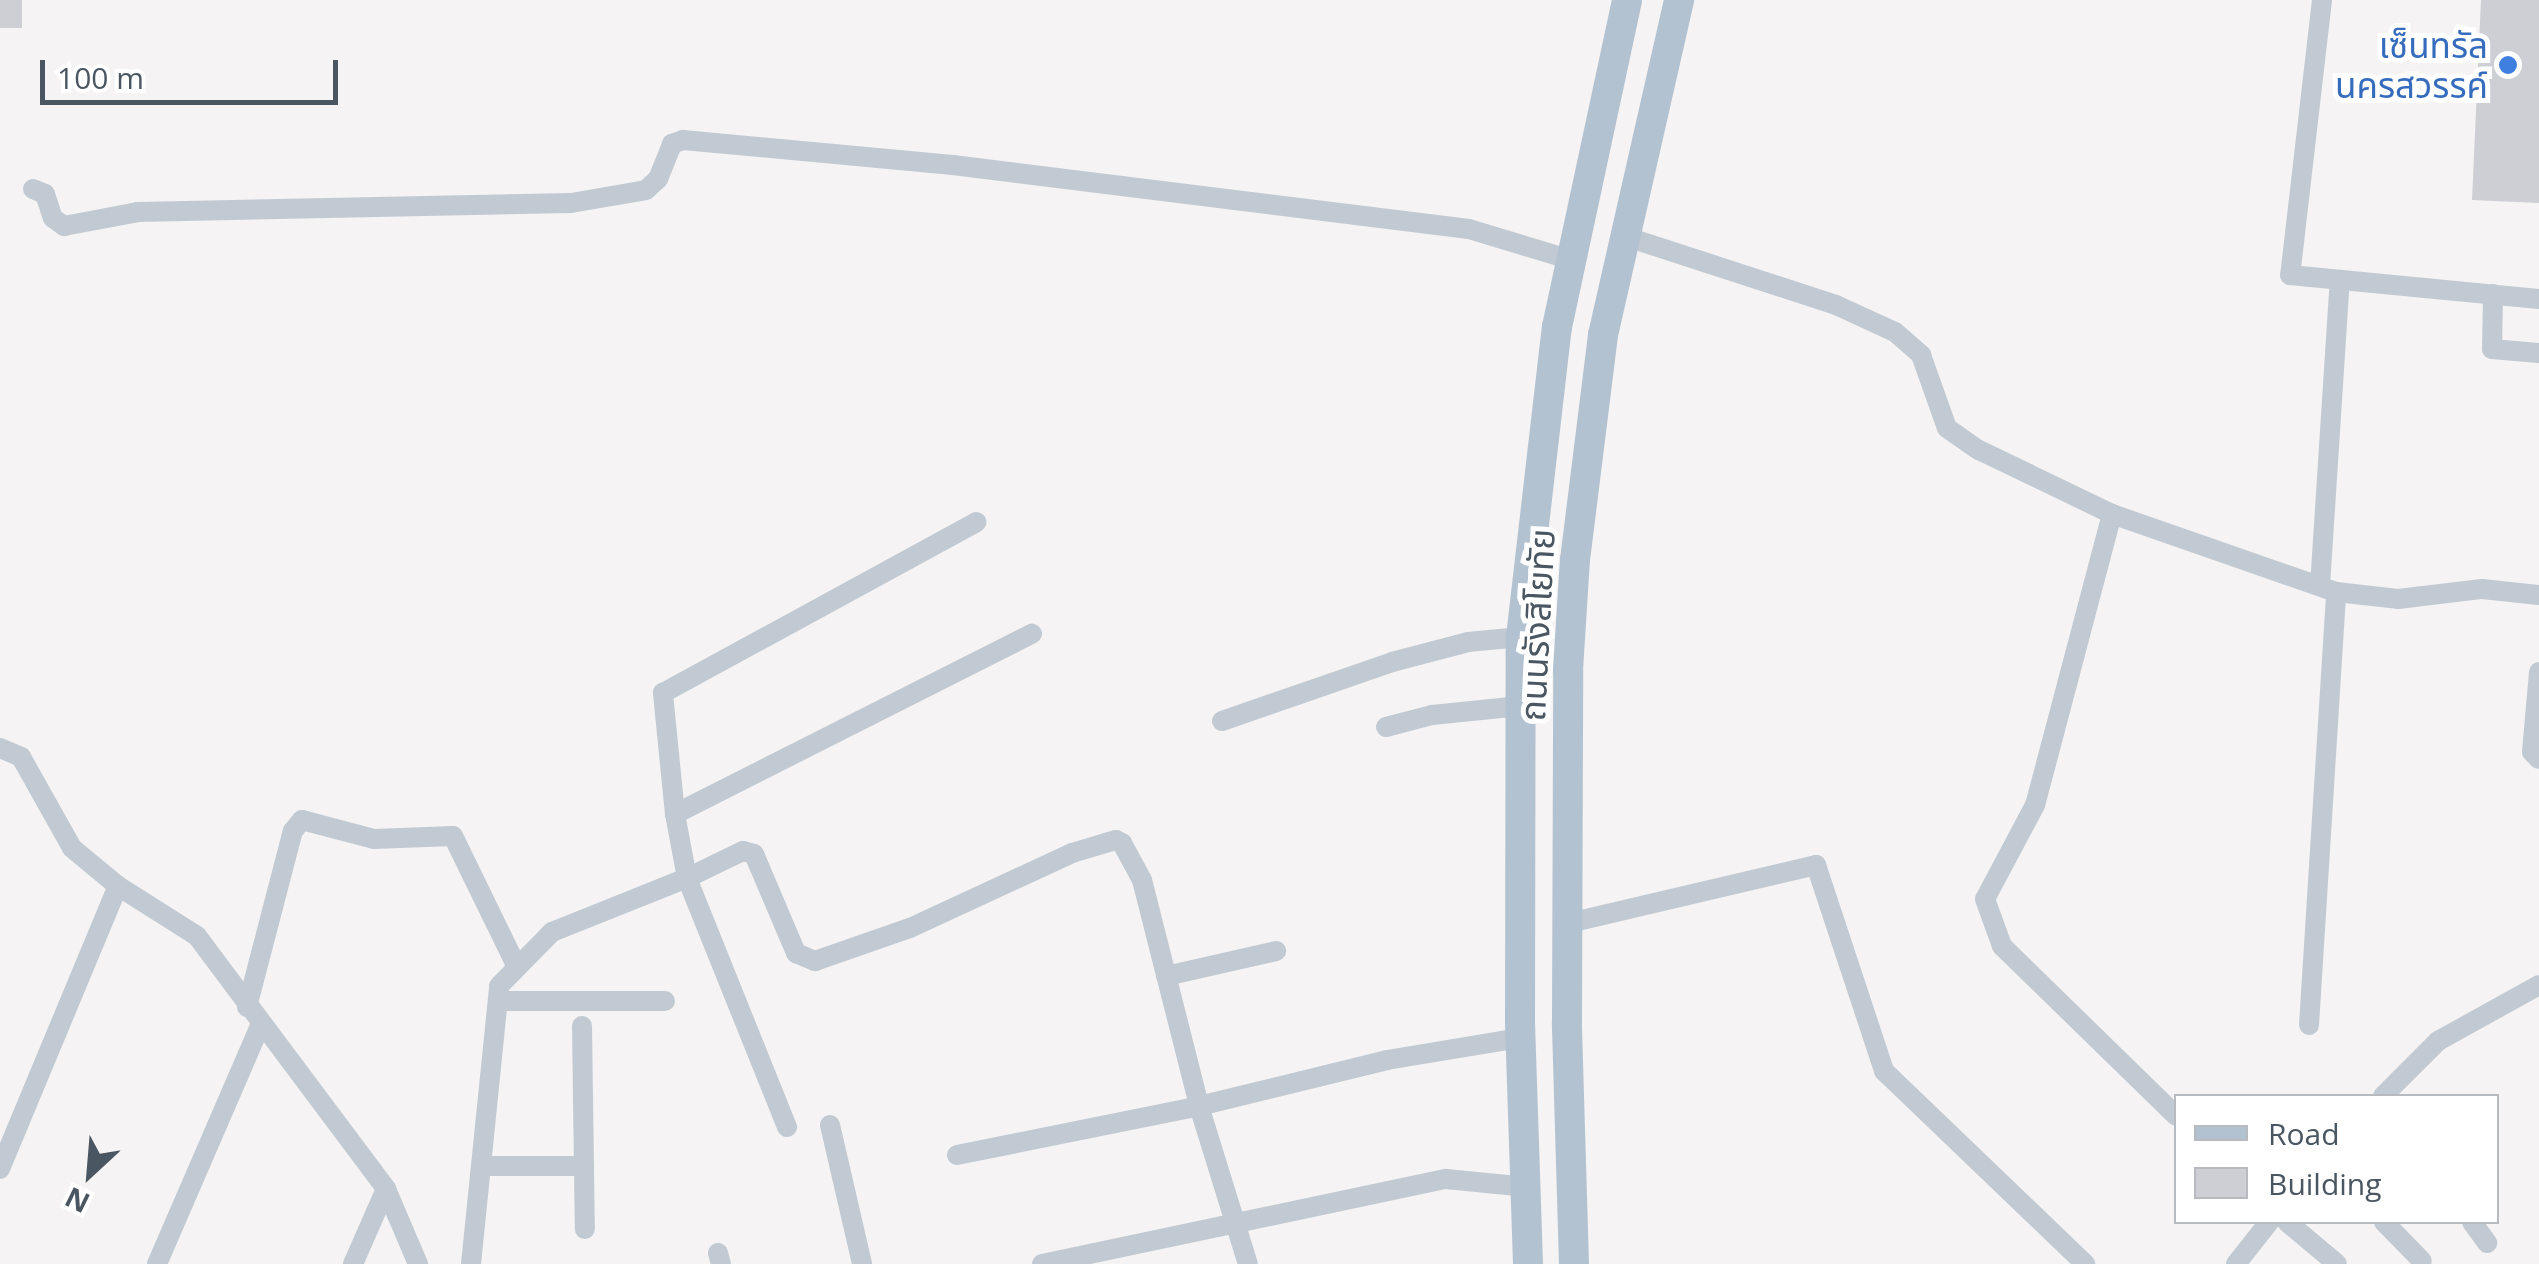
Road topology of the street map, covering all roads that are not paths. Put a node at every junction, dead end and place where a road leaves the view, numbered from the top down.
1 (1627, 0) edge
2 (1679, 0) edge
3 (2322, 0) edge
4 (33, 189) dead end
5 (1624, 236) junction
6 (1572, 260) junction
7 (2340, 280) junction
8 (2493, 294) junction
9 (2539, 299) edge
10 (2539, 353) edge
11 (2112, 514) junction
12 (976, 522) dead end
13 (2328, 589) junction
14 (2539, 596) edge
15 (1032, 634) dead end
16 (1521, 637) junction
17 (2539, 672) edge
18 (1521, 706) junction
19 (1222, 720) dead end
20 (1386, 728) dead end
21 (0, 748) edge
22 (2539, 759) edge
23 (675, 814) junction
24 (688, 878) junction
25 (118, 886) junction
26 (1569, 922) junction
27 (1276, 951) dead end
28 (518, 967) junction
29 (1166, 976) junction
30 (2539, 985) edge
31 (498, 1001) junction
32 (665, 1001) dead end
33 (247, 1007) junction
34 (1567, 1022) junction
35 (261, 1024) junction
36 (2308, 1025) dead end
37 (582, 1026) dead end
38 (1520, 1030) junction
39 (2386, 1094) edge
40 (1200, 1106) junction
41 (2174, 1114) edge
42 (830, 1125) dead end
43 (787, 1127) dead end
44 (957, 1156) dead end
45 (482, 1166) junction
46 (584, 1166) junction
47 (0, 1168) edge
48 (1528, 1187) junction
49 (386, 1189) junction
50 (1236, 1224) junction
51 (2267, 1224) edge
52 (2289, 1224) edge
53 (2386, 1224) edge
54 (2473, 1224) edge
55 (585, 1229) dead end
56 (2487, 1243) dead end
57 (2422, 1261) dead end
58 (157, 1264) edge
59 (353, 1264) edge
60 (418, 1264) edge
61 (471, 1264) edge
62 (862, 1264) edge
63 (1042, 1264) edge
64 (1248, 1264) edge
65 (1528, 1264) edge
66 (1574, 1264) edge
67 (2085, 1264) edge
68 (2236, 1264) edge
69 (2337, 1264) edge

1 - 6 main road, ถนนรังสิโยทัย
2 - 5 main road, ถนนรังสิโยทัย
3 - 7 street
4 - 6 street
5 - 11 street
5 - 26 main road, ถนนรังสิโยทัย
6 - 16 main road, ถนนรังสิโยทัย
7 - 8 street
7 - 13 street
8 - 9 street
8 - 10 street
11 - 13 street
11 - 41 street
12 - 23 street
13 - 14 street
13 - 36 street
15 - 23 street
16 - 18 main road, ถนนรังสิโยทัย
16 - 19 street
17 - 22 street
18 - 20 street
18 - 38 main road, ถนนรังสิโยทัย
21 - 25 street
23 - 24 street
24 - 28 street
24 - 29 street
24 - 43 street
25 - 33 street
25 - 47 street
26 - 34 main road, ถนนรังสิโยทัย
26 - 67 street
27 - 29 street
28 - 31 street
28 - 33 street
29 - 40 street
30 - 39 street
31 - 32 street
31 - 45 street
33 - 35 street
34 - 38 main road
34 - 66 main road, ถนนรังสิโยทัย
35 - 49 street
35 - 58 street
37 - 46 street
38 - 40 street
38 - 48 main road, ถนนรังสิโยทัย
40 - 44 street
40 - 50 street
42 - 62 street
45 - 46 street
45 - 61 street
46 - 55 street
48 - 50 street
48 - 65 main road, ถนนรังสิโยทัย
49 - 59 street
49 - 60 street
50 - 63 street
50 - 64 street
51 - 68 street
52 - 69 street
53 - 57 street
54 - 56 street

